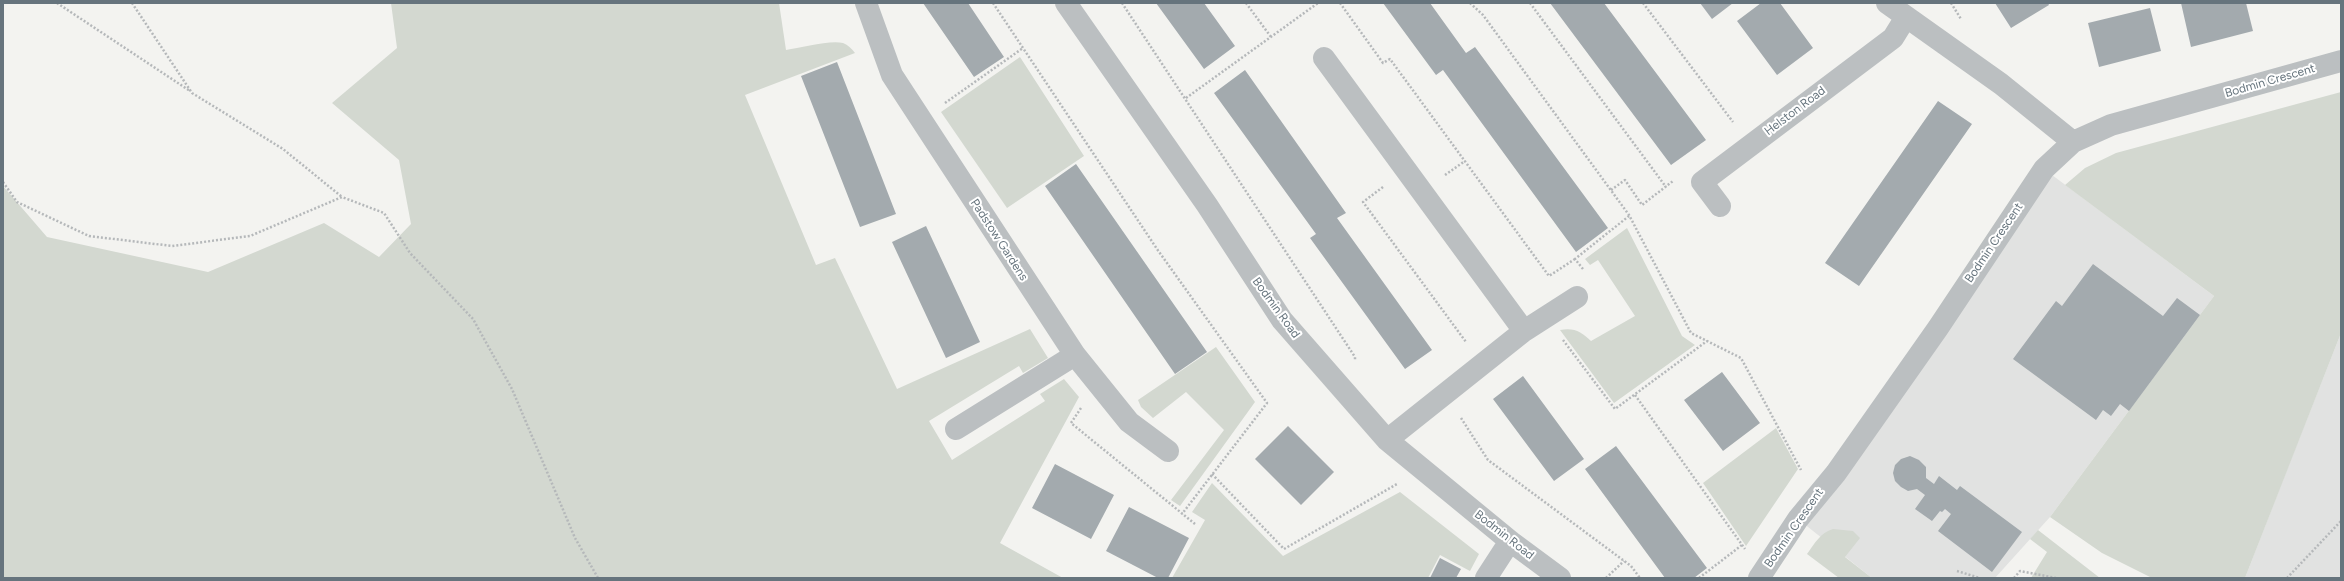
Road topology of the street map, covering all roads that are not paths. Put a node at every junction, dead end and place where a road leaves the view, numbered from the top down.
1 (866, 3) edge
2 (1066, 3) edge
3 (1887, 3) edge
4 (1906, 17) junction
5 (1324, 58) dead end
6 (2341, 61) edge
7 (2073, 142) junction
8 (1720, 206) dead end
9 (1577, 297) dead end
10 (1524, 331) junction
11 (1075, 356) junction
12 (956, 429) dead end
13 (1387, 440) junction
14 (1168, 451) dead end
15 (1510, 541) junction
16 (1760, 576) edge
17 (1486, 578) edge
18 (1560, 578) edge

1 - 11 street, Padstow Gardens
2 - 13 street, Bodmin Road
3 - 4 street
4 - 7 street
4 - 8 street, Helston Road
5 - 10 street
6 - 7 street, Bodmin Crescent
7 - 16 street, Bodmin Crescent
9 - 10 street
10 - 13 street
11 - 12 street
11 - 14 street, Padstow Gardens
13 - 15 street, Bodmin Road
15 - 17 street
15 - 18 street, Bodmin Road

